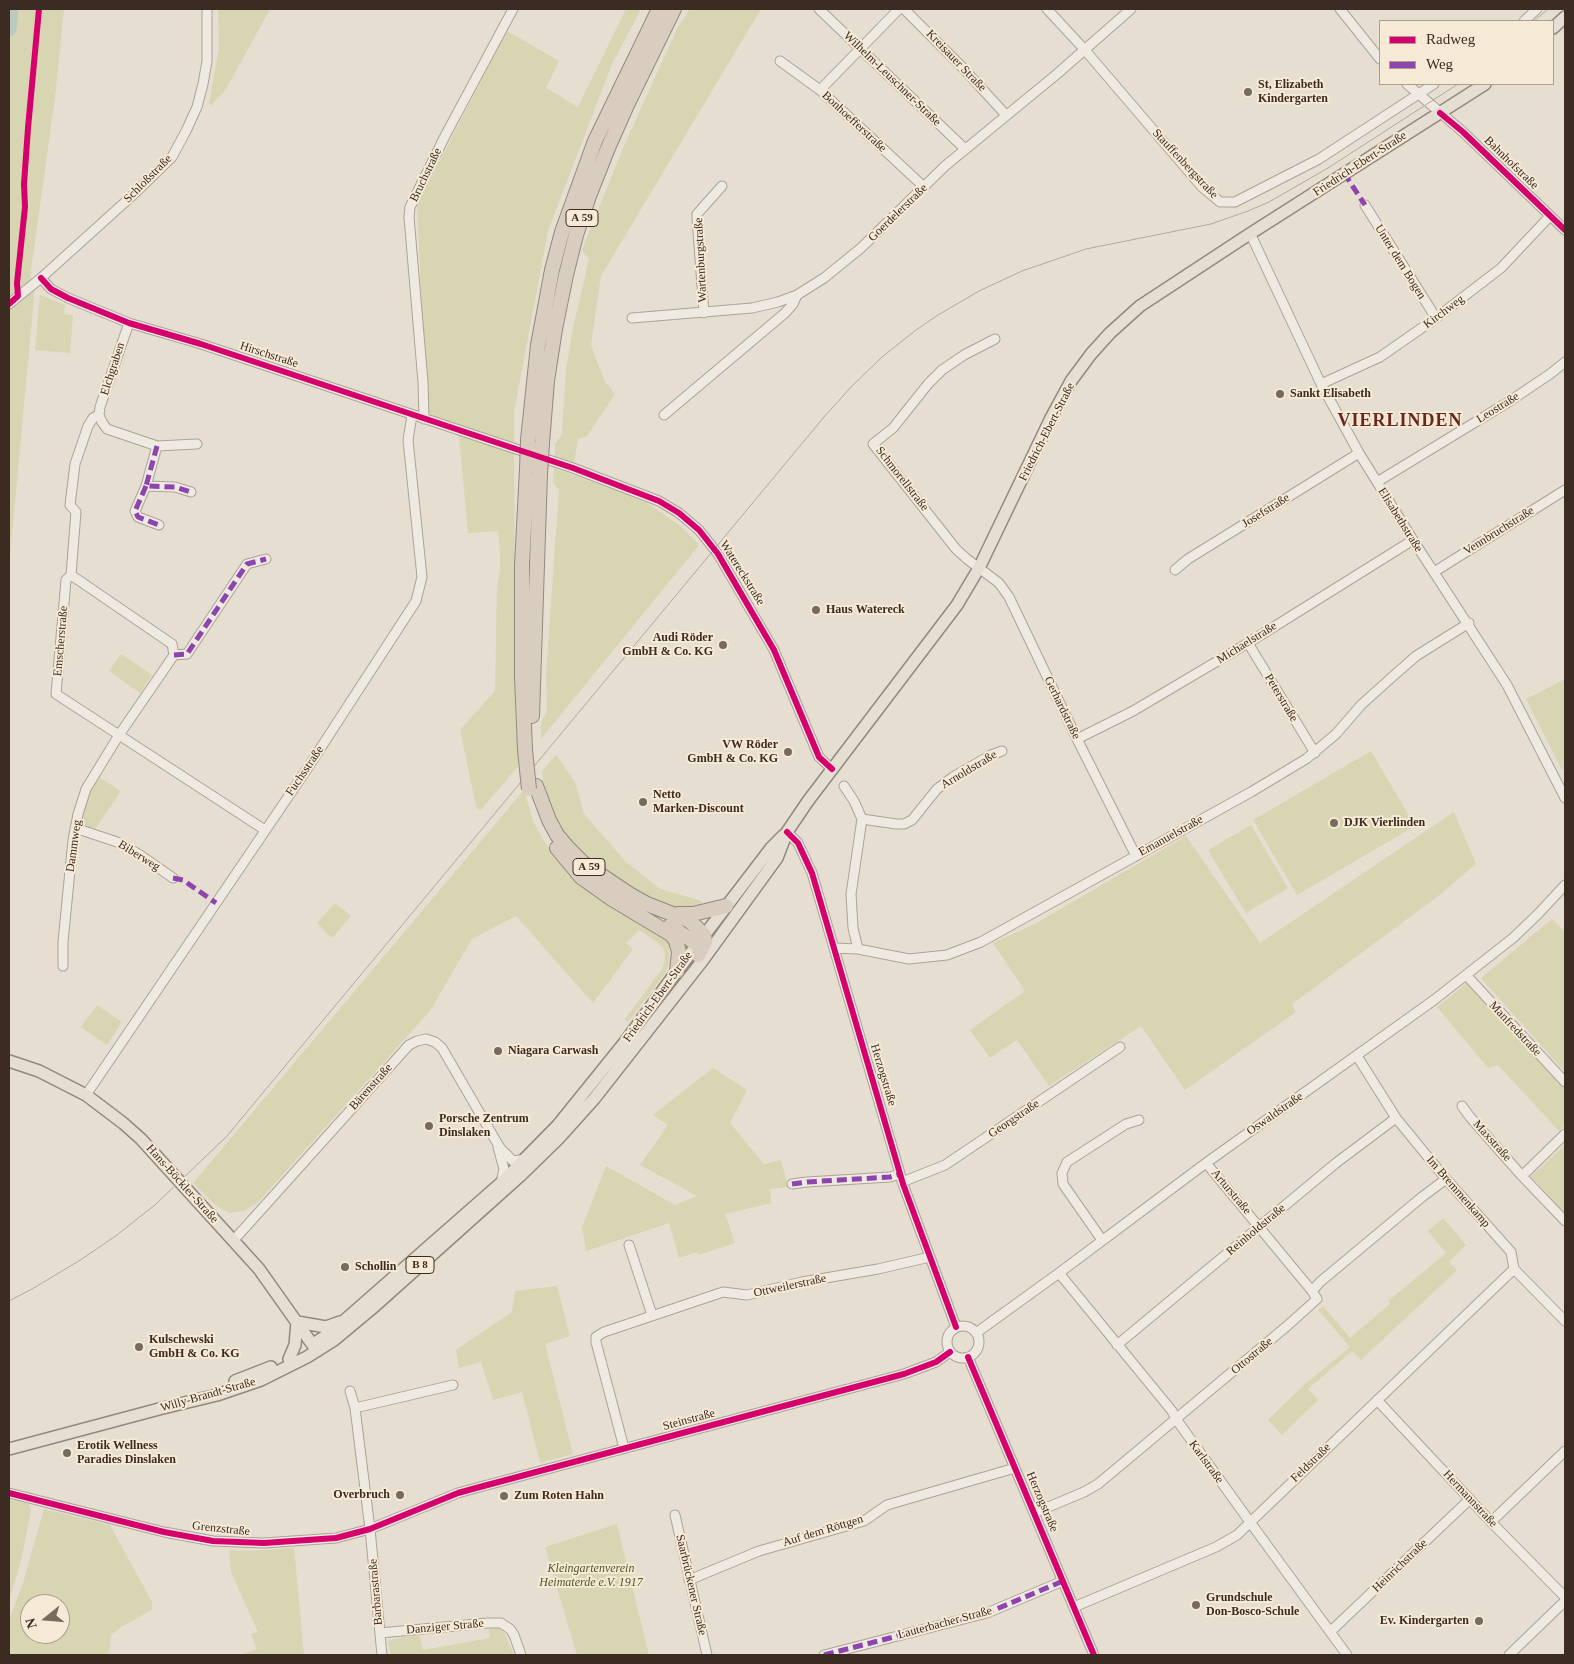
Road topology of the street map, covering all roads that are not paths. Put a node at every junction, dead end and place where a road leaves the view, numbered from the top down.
1 (207, 9) edge
2 (513, 9) edge
3 (658, 9) edge
4 (674, 9) edge
5 (818, 9) edge
6 (899, 9) edge
7 (904, 9) edge
8 (1047, 9) edge
9 (1131, 9) edge
10 (1340, 9) edge
11 (1537, 9) edge
12 (1119, 12) edge
13 (1565, 17) edge
14 (1525, 20) edge
15 (1554, 27) edge
16 (860, 49) junction
17 (1084, 49) junction
18 (1379, 58) edge
19 (780, 61) dead end
20 (1408, 85) edge
21 (1433, 85) edge
22 (1483, 85) edge
23 (820, 90) junction
24 (1419, 95) junction
25 (1440, 113) junction
26 (1006, 115) junction
27 (965, 149) junction
28 (722, 186) dead end
29 (924, 187) junction
30 (1365, 205) dead end
31 (1550, 216) junction
32 (1565, 230) edge
33 (1250, 233) junction
34 (40, 278) junction
35 (797, 295) junction
36 (9, 304) edge
37 (704, 313) junction
38 (632, 318) dead end
39 (1436, 318) junction
40 (129, 323) junction
41 (995, 339) dead end
42 (1565, 362) edge
43 (1321, 384) junction
44 (99, 415) junction
45 (412, 415) junction
46 (664, 415) dead end
47 (424, 419) junction
48 (535, 442) junction
49 (197, 444) dead end
50 (499, 445) joint
51 (156, 446) junction
52 (1359, 454) junction
53 (1377, 482) junction
54 (146, 486) junction
55 (1565, 490) edge
56 (191, 492) dead end
57 (76, 512) joint
58 (159, 525) dead end
59 (1413, 540) junction
60 (266, 559) dead end
61 (979, 568) junction
62 (1175, 570) dead end
63 (1434, 572) junction
64 (71, 575) junction
65 (1469, 623) junction
66 (1248, 643) junction
67 (174, 655) junction
68 (119, 735) junction
69 (1077, 739) junction
70 (529, 750) junction
71 (1002, 751) dead end
72 (1315, 753) junction
73 (832, 768) junction
74 (844, 786) dead end
75 (533, 787) junction
76 (1565, 798) edge
77 (862, 820) junction
78 (75, 828) junction
79 (264, 830) junction
80 (787, 832) junction
81 (560, 852) junction
82 (1136, 856) junction
83 (173, 878) dead end
84 (1565, 885) edge
85 (726, 906) junction
86 (675, 915) junction
87 (703, 945) junction
88 (834, 948) junction
89 (858, 949) junction
90 (63, 966) dead end
91 (677, 971) junction
92 (1466, 975) junction
93 (1120, 1047) dead end
94 (1357, 1056) junction
95 (9, 1061) edge
96 (1565, 1082) edge
97 (599, 1092) junction
98 (86, 1095) junction
99 (1462, 1106) dead end
100 (1396, 1118) junction
101 (1139, 1120) dead end
102 (1565, 1134) edge
103 (499, 1146) junction
104 (526, 1159) junction
105 (1206, 1163) junction
106 (520, 1176) joint
107 (1522, 1176) junction
108 (901, 1178) junction
109 (1446, 1179) junction
110 (501, 1183) junction
111 (792, 1184) dead end
112 (1565, 1222) edge
113 (1260, 1227) junction
114 (1102, 1240) junction
115 (233, 1241) junction
116 (629, 1245) dead end
117 (930, 1257) junction
118 (1514, 1269) junction
119 (1059, 1273) junction
120 (1312, 1291) junction
121 (652, 1315) junction
122 (1565, 1321) edge
123 (297, 1322) junction
124 (342, 1322) junction
125 (956, 1327) junction
126 (976, 1333) junction
127 (1117, 1345) junction
128 (315, 1348) junction
129 (950, 1352) junction
130 (968, 1357) junction
131 (289, 1359) junction
132 (453, 1386) dead end
133 (350, 1391) dead end
134 (1376, 1400) junction
135 (355, 1408) junction
136 (159, 1409) junction
137 (1176, 1419) junction
138 (624, 1448) junction
139 (9, 1449) edge
140 (1565, 1451) edge
141 (1015, 1468) junction
142 (9, 1493) edge
143 (1470, 1499) junction
144 (430, 1504) joint
145 (1034, 1514) junction
146 (674, 1515) dead end
147 (1250, 1522) junction
148 (1491, 1522) junction
149 (370, 1529) junction
150 (688, 1580) junction
151 (1063, 1581) junction
152 (1565, 1597) edge
153 (1565, 1601) edge
154 (1074, 1607) junction
155 (1330, 1632) junction
156 (380, 1633) junction
157 (382, 1655) edge
158 (522, 1655) edge
159 (707, 1655) edge
160 (824, 1655) edge
161 (1094, 1655) edge
162 (1347, 1655) edge
163 (1509, 1655) edge

1 - 34 street, Schloßstraße
2 - 47 street, Bruchstraße
3 - 48 highway, A 59
4 - 48 highway, A 59
5 - 16 street, Wilhelm-Leuschner-Straße
6 - 16 street
7 - 26 street, Kreisauer Straße
8 - 17 street, Stauffenbergstraße
9 - 12 street, Goerdelerstraße
10 - 18 street
11 - 14 street
12 - 17 street, Goerdelerstraße
13 - 15 main road
16 - 23 street
16 - 27 street, Wilhelm-Leuschner-Straße
17 - 24 street, Stauffenbergstraße
17 - 26 street, Goerdelerstraße
19 - 23 street, Bonhoefferstraße
20 - 24 street, Bahnhofstraße
21 - 24 street, Stauffenbergstraße
22 - 25 main road, Friedrich-Ebert-Straße
23 - 29 street, Bonhoefferstraße
24 - 25 street, Bahnhofstraße
25 - 31 street, Bahnhofstraße
25 - 33 main road, Friedrich-Ebert-Straße
26 - 27 street, Goerdelerstraße
27 - 29 street, Goerdelerstraße
28 - 37 street, Wartenburgstraße
29 - 35 street, Goerdelerstraße
30 - 39 street, Unter dem Bogen
31 - 32 street, Bahnhofstraße
31 - 39 street, Kirchweg
33 - 43 street, Elisabethstraße
33 - 61 main road, Friedrich-Ebert-Straße
34 - 36 street, Schloßstraße
34 - 40 street, Hirschstraße
35 - 37 street, Wartenburgstraße
35 - 46 street, Goerdelerstraße
37 - 38 street, Wartenburgstraße
39 - 43 street, Kirchweg
40 - 44 street, Elchgraben
40 - 45 street, Hirschstraße
41 - 61 street, Schmorellstraße
42 - 53 street, Leostraße
43 - 52 street, Elisabethstraße
44 - 51 street
44 - 57 street, Elchgraben
45 - 47 street, Hirschstraße
45 - 79 street, Fuchsstraße
47 - 50 street, Hirschstraße
48 - 70 highway, A 59, bridge
48 - 70 highway, A 59, bridge
49 - 51 street
50 - 73 street, Watereckstraße
51 - 54 street
52 - 53 street, Elisabethstraße
52 - 62 street, Josefstraße
53 - 59 street, Elisabethstraße
54 - 56 street
54 - 58 street
55 - 63 street, Vennbruchstraße
57 - 64 street, Emscherstraße
59 - 63 street, Elisabethstraße
59 - 66 street, Michaelstraße
60 - 67 street
61 - 69 street, Gerhardstraße
61 - 73 main road, Friedrich-Ebert-Straße
63 - 65 street, Elisabethstraße
64 - 67 street
64 - 68 street, Emscherstraße
65 - 72 street, Emanuelstraße
65 - 76 street, Elisabethstraße
66 - 69 street, Michaelstraße
66 - 72 street, Peterstraße
67 - 68 street
68 - 78 street, Dammweg
68 - 79 street, Emscherstraße
69 - 82 street, Gerhardstraße
70 - 75 highway, A 59
71 - 77 street, Arnoldstraße
72 - 82 street, Emanuelstraße
73 - 80 main road, Friedrich-Ebert-Straße
74 - 77 street
75 - 81 highway, A 59
75 - 86 highway, A 59
77 - 89 street
78 - 83 street, Biberweg
78 - 90 street, Dammweg
79 - 98 street, Fuchsstraße
80 - 85 main road, Friedrich-Ebert-Straße
80 - 87 main road, Friedrich-Ebert-Straße
80 - 88 street, Herzogstraße
81 - 87 highway
81 - 91 highway
82 - 89 street, Emanuelstraße
84 - 92 street, Oswaldstraße
85 - 86 highway
85 - 87 main road, Friedrich-Ebert-Straße
86 - 87 highway
87 - 91 main road, Friedrich-Ebert-Straße / B 8
87 - 97 main road, Friedrich-Ebert-Straße / B 8
87 - 97 main road, Friedrich-Ebert-Straße / B 8
88 - 89 street, Emanuelstraße
88 - 108 street, Herzogstraße
91 - 104 main road, Friedrich-Ebert-Straße / B 8
92 - 94 street, Oswaldstraße
92 - 96 street, Manfredstraße
93 - 108 street, Georgstraße
94 - 100 street, Im Bremmenkamp
94 - 105 street, Oswaldstraße
95 - 98 main road, Hans-Böckler-Straße
97 - 106 main road, Friedrich-Ebert-Straße / B 8
98 - 115 main road, Hans-Böckler-Straße
99 - 107 street, Maxstraße
100 - 109 street, Im Bremmenkamp
100 - 113 street, Reinholdstraße
101 - 114 street
102 - 107 street
103 - 104 street, Bärenstraße
103 - 110 street, Bärenstraße
103 - 115 street, Bärenstraße
104 - 110 main road, Willy-Brandt-Straße / B 8
105 - 113 street, Arturstraße
105 - 114 street, Oswaldstraße
106 - 128 main road, Willy-Brandt-Straße / B 8
107 - 112 street, Maxstraße
108 - 111 street
108 - 117 street, Herzogstraße
109 - 118 street, Im Bremmenkamp
109 - 120 street, Ottostraße
110 - 124 main road, Willy-Brandt-Straße / B 8
113 - 120 street, Arturstraße
113 - 127 street, Reinholdstraße
114 - 119 street, Oswaldstraße
115 - 123 main road, Hans-Böckler-Straße
116 - 121 street
117 - 121 street, Ottweilerstraße
117 - 125 street, Herzogstraße
118 - 122 street, Im Bremmenkamp
118 - 134 street, Feldstraße
119 - 126 street, Oswaldstraße
119 - 127 street, Karlstraße
120 - 137 street, Ottostraße
121 - 138 street, Ottweilerstraße
123 - 124 main road
123 - 128 main road, Hans-Böckler-Straße
123 - 131 main road
124 - 128 main road, Willy-Brandt-Straße / B 8
125 - 126 street
125 - 129 street
126 - 130 street
127 - 137 street, Karlstraße
128 - 131 main road, Willy-Brandt-Straße / B 8
128 - 136 main road, Willy-Brandt-Straße / B 8
129 - 130 street
129 - 138 street, Steinstraße
130 - 141 street, Herzogstraße
131 - 136 main road, B 8
132 - 135 street
133 - 135 street
134 - 143 street, Hermannstraße
134 - 147 street, Feldstraße
135 - 149 street
136 - 139 main road, Willy-Brandt-Straße / B 8
137 - 145 street, Ottostraße
137 - 147 street, Karlstraße
138 - 144 street, Steinstraße
140 - 148 street
141 - 145 street, Herzogstraße
141 - 150 street, Auf dem Röttgen
142 - 149 street, Grenzstraße
143 - 148 street, Hermannstraße
143 - 155 street, Heinrichstraße
144 - 149 street, Grenzstraße
145 - 151 street, Herzogstraße
146 - 150 street, Saarbrückener Straße
147 - 154 street, Feldstraße
147 - 155 street, Karlstraße
148 - 152 street, Hermannstraße
149 - 156 street, Barbarastraße
150 - 159 street, Saarbrückener Straße
151 - 154 street, Herzogstraße
151 - 160 street, Lauterbacher Straße
153 - 163 street
154 - 161 street, Herzogstraße
155 - 162 street, Karlstraße
156 - 157 street, Barbarastraße
156 - 158 street, Danziger Straße

